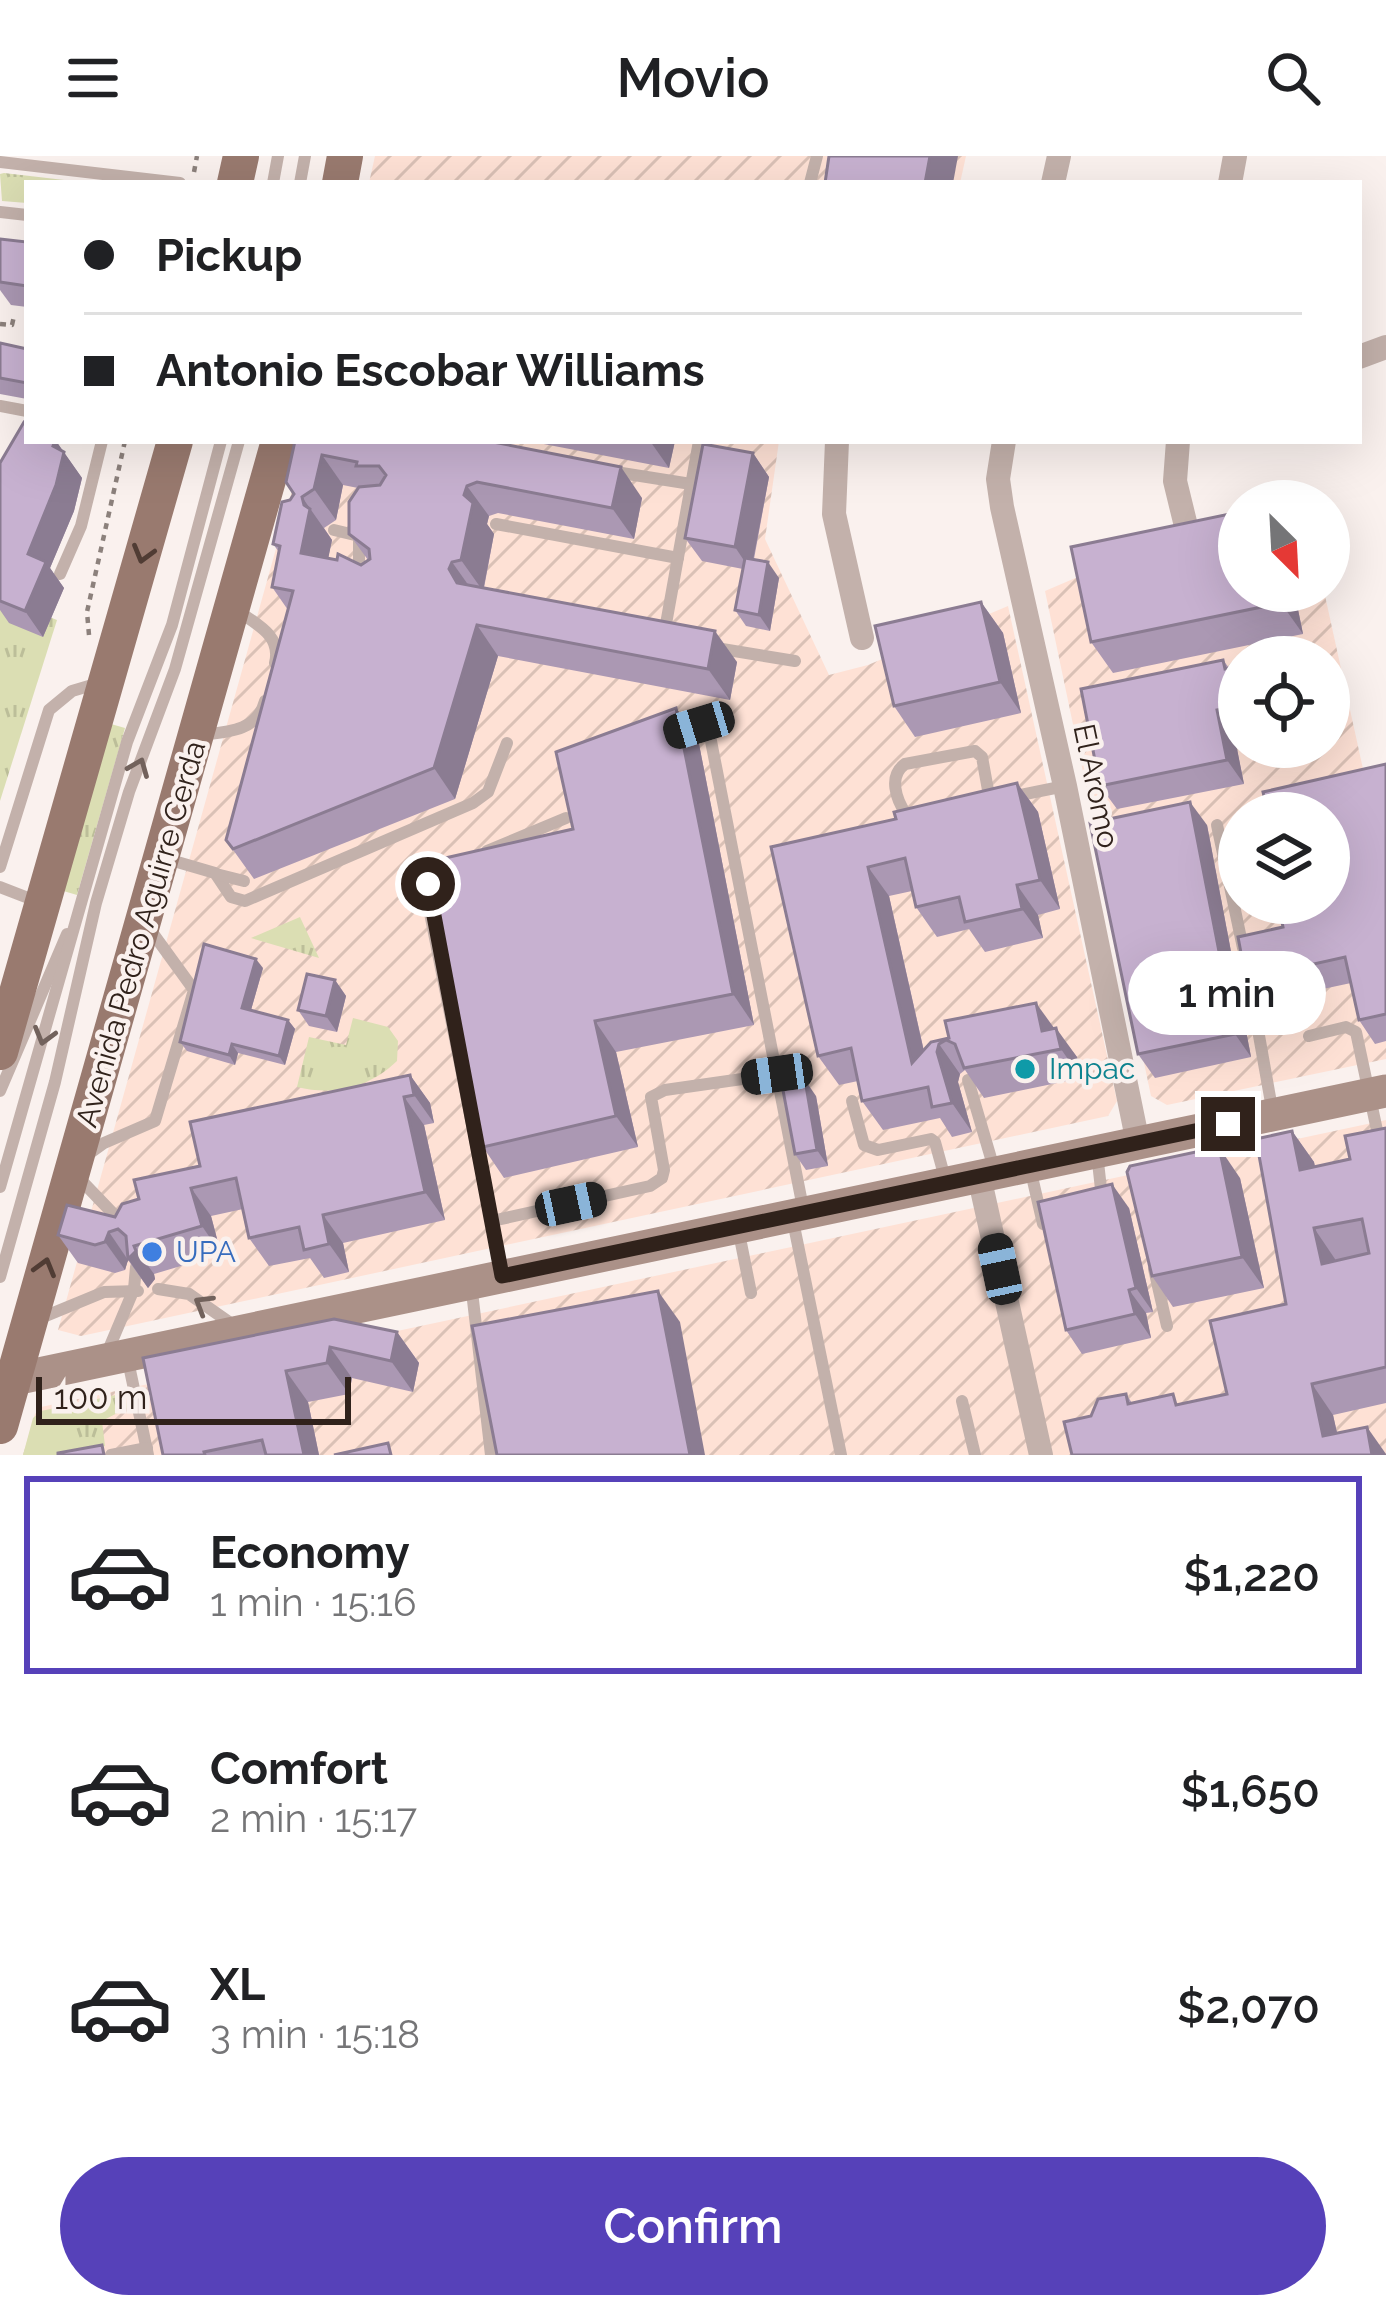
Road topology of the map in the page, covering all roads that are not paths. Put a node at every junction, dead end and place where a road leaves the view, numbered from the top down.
1 (0, 162) edge
2 (154, 180) edge
3 (101, 444) edge
4 (169, 444) edge
5 (219, 444) edge
6 (238, 444) edge
7 (279, 444) edge
8 (698, 444) edge
9 (837, 444) edge
10 (1004, 444) edge
11 (1178, 444) edge
12 (583, 467) edge
13 (691, 484) junction
14 (1185, 522) edge
15 (496, 524) dead end
16 (334, 530) dead end
17 (678, 558) junction
18 (60, 574) dead end
19 (376, 584) edge
20 (235, 608) junction
21 (640, 633) edge
22 (862, 638) dead end
23 (708, 646) edge
24 (795, 661) dead end
25 (273, 671) edge
26 (106, 681) junction
27 (268, 692) edge
28 (198, 735) junction
29 (657, 737) edge
30 (507, 743) dead end
31 (1065, 786) junction
32 (990, 801) junction
33 (967, 806) edge
34 (922, 815) edge
35 (566, 818) edge
36 (1217, 825) dead end
37 (479, 855) edge
38 (163, 858) junction
39 (0, 867) edge
40 (215, 873) junction
41 (244, 881) dead end
42 (89, 884) junction
43 (0, 887) edge
44 (428, 898) edge
45 (43, 904) junction
46 (144, 922) junction
47 (1309, 1036) dead end
48 (0, 1052) edge
49 (777, 1074) junction
50 (968, 1080) edge
51 (0, 1091) edge
52 (1379, 1093) edge
53 (852, 1101) dead end
54 (1274, 1115) junction
55 (1386, 1144) edge
56 (1122, 1151) junction
57 (1029, 1166) junction
58 (74, 1168) junction
59 (973, 1178) junction
60 (0, 1187) edge
61 (1096, 1202) edge
62 (1060, 1211) edge
63 (798, 1215) junction
64 (1041, 1216) junction
65 (492, 1221) junction
66 (738, 1227) junction
67 (132, 1235) edge
68 (1047, 1238) edge
69 (1152, 1262) edge
70 (136, 1267) edge
71 (0, 1277) edge
72 (487, 1280) junction
73 (158, 1288) dead end
74 (136, 1290) junction
75 (751, 1293) dead end
76 (29, 1322) junction
77 (1167, 1326) dead end
78 (242, 1331) junction
79 (500, 1334) edge
80 (476, 1339) junction
81 (116, 1358) junction
82 (7, 1380) edge
83 (962, 1401) dead end
84 (0, 1426) edge
85 (147, 1452) edge
86 (111, 1455) edge
87 (491, 1455) edge
88 (841, 1455) edge
89 (975, 1455) edge
90 (1041, 1455) edge

1 - 2 lane
3 - 18 lane
4 -> 26 main road
5 - 42 lane
71 -> 6 lane
7 - 20 main road, Avenida Pedro Aguirre Cerda
8 - 13 lane
9 - 22 street
10 - 31 street, El Aromo
11 - 14 street
12 - 13 lane
13 - 17 lane
15 - 17 lane
16 - 19 lane
17 - 21 lane
20 - 25 lane
20 - 28 main road, Avenida Pedro Aguirre Cerda
23 - 24 lane
26 - 39 lane
26 - 45 main road
27 - 28 lane
28 - 38 main road, Avenida Pedro Aguirre Cerda
29 - 49 lane
30 - 40 lane
31 - 32 lane
31 - 56 street, El Aromo
32 - 33 lane
32 - 34 lane
35 - 37 lane
36 - 54 lane
38 - 40 lane
38 - 46 main road, Avenida Pedro Aguirre Cerda
40 - 41 lane
42 - 51 lane
42 -> 60 lane
43 - 45 lane
44 - 65 lane
45 - 48 main road
46 - 58 main road, Avenida Pedro Aguirre Cerda
46 - 58 lane
47 - 52 lane
49 - 63 lane
49 - 65 lane
50 - 59 lane
52 - 54 street
52 - 55 lane
53 - 59 lane
54 - 56 street
56 - 57 street
56 - 61 lane
57 - 59 street
57 - 64 lane
58 - 67 lane
76 -> 58 main road, Avenida Pedro Aguirre Cerda
59 - 63 street
59 - 90 street
62 - 64 lane
63 - 66 street
63 - 88 lane
64 - 68 lane
65 - 72 lane
66 - 72 street
66 - 75 lane
69 - 77 lane
70 - 74 lane
72 - 78 street
72 - 80 lane
78 -> 73 lane
74 - 76 lane
74 - 81 lane
76 - 82 main road, Avenida Pedro Aguirre Cerda
78 - 81 street
79 - 80 lane
80 - 87 lane
81 - 82 street
81 - 85 lane
82 - 84 main road, Avenida Pedro Aguirre Cerda
83 - 89 lane
85 - 86 lane

